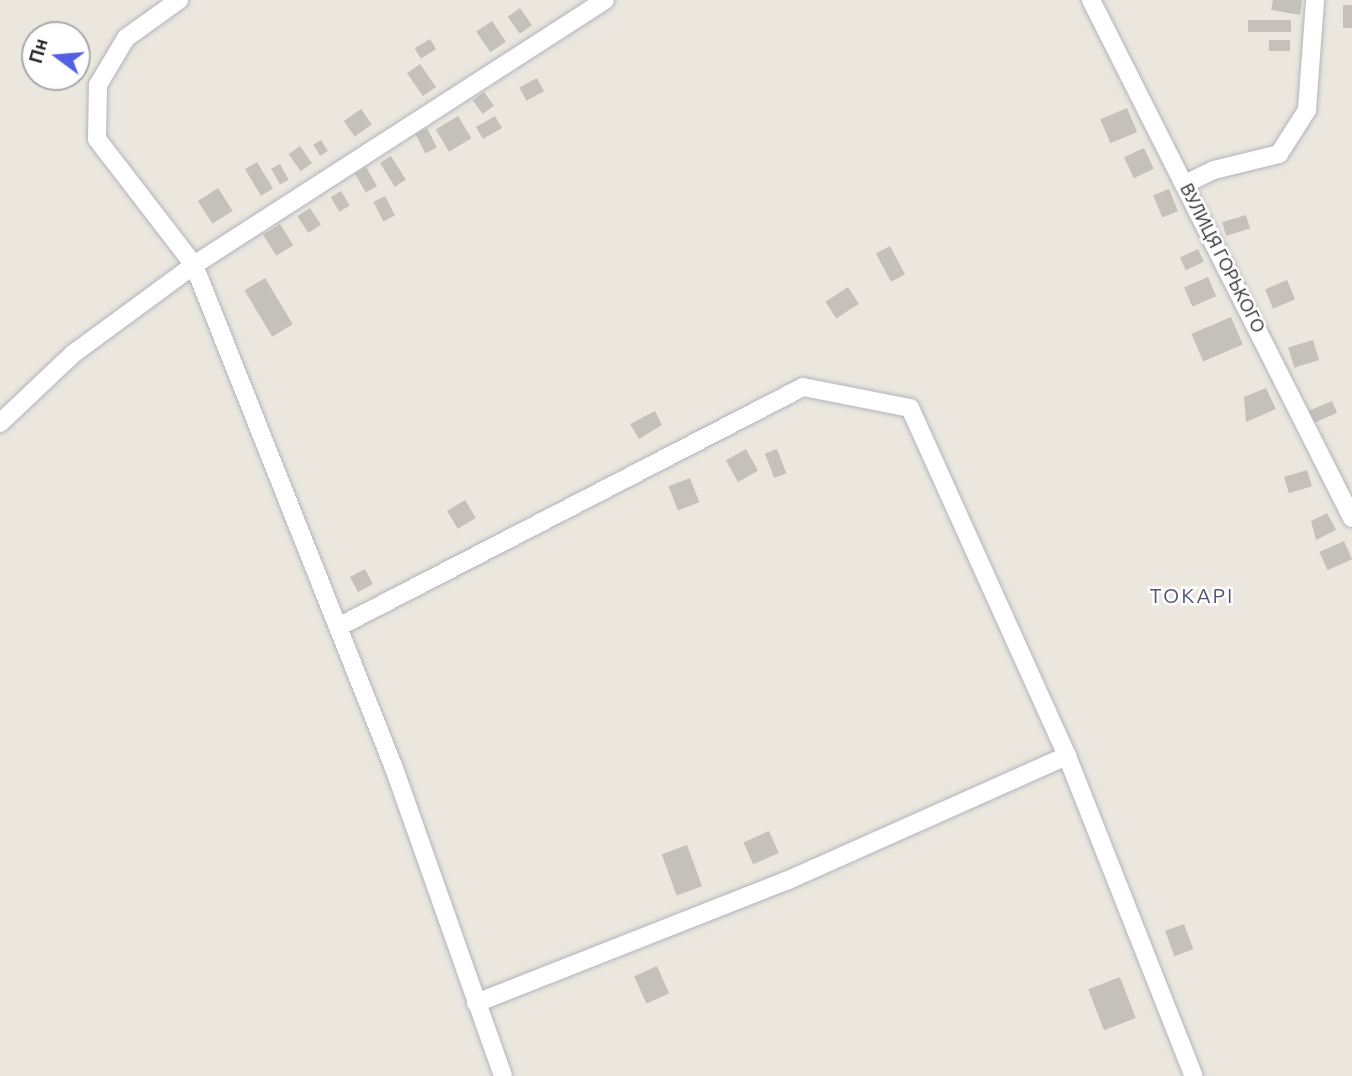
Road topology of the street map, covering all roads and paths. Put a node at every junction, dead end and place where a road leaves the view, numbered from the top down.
1 (179, 0) edge
2 (604, 0) edge
3 (1091, 0) edge
4 (1315, 0) edge
5 (1185, 184) junction
6 (194, 265) junction
7 (0, 424) edge
8 (1352, 518) edge
9 (340, 626) junction
10 (1068, 756) junction
11 (476, 1003) junction
12 (503, 1076) edge
13 (1194, 1076) edge

1 - 6 street
2 - 6 street
3 - 5 street, ВУЛИЦЯ ГОРЬКОГО
4 - 5 street
5 - 8 street, ВУЛИЦЯ ГОРЬКОГО
6 - 7 street
6 - 9 street
9 - 10 street
9 - 11 street
10 - 11 street
10 - 13 street
11 - 12 street

